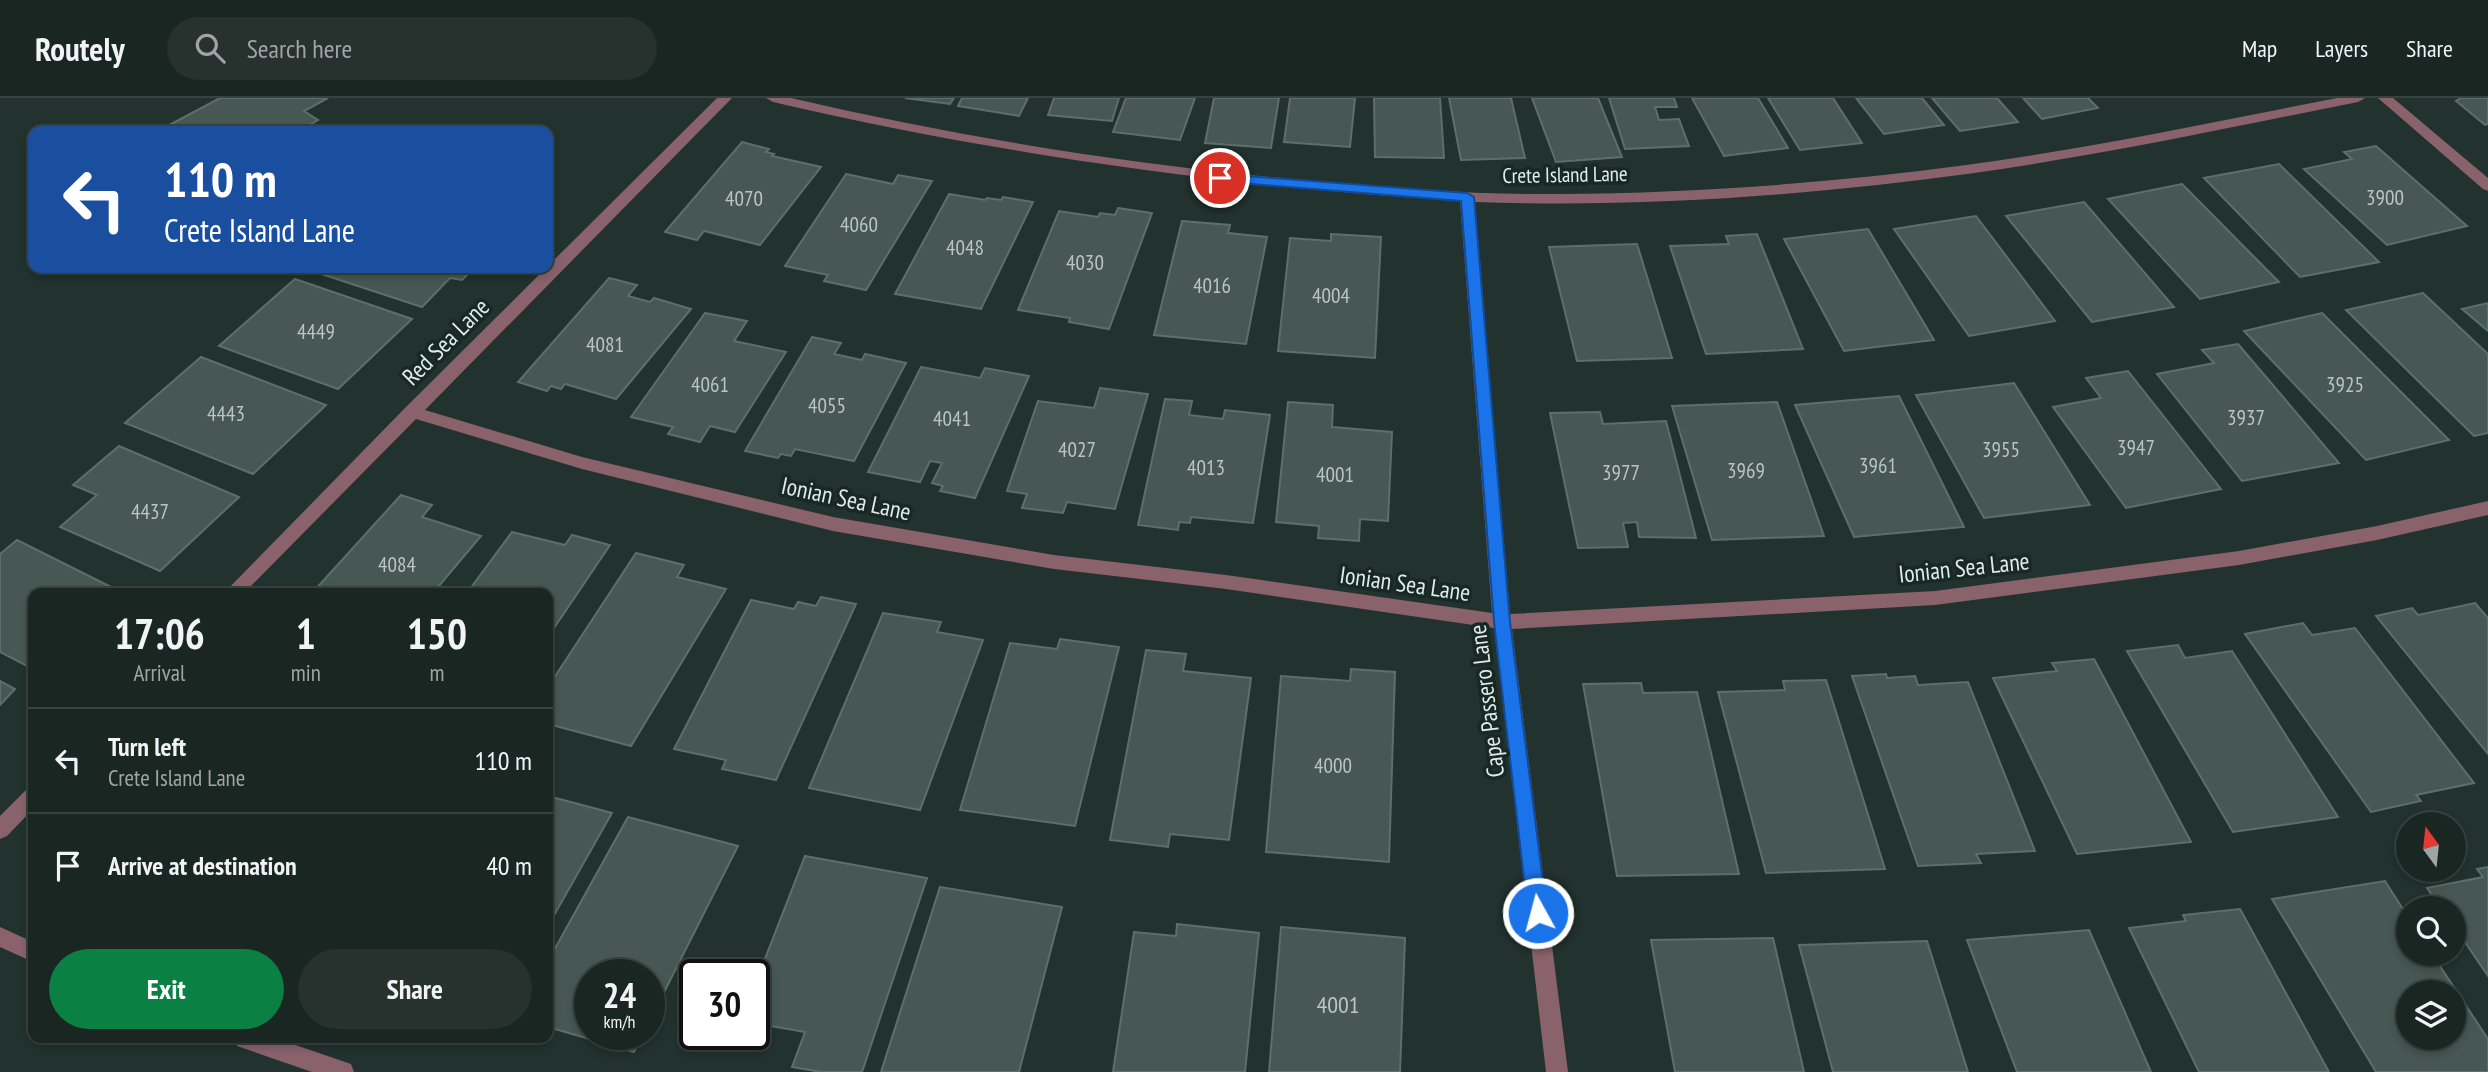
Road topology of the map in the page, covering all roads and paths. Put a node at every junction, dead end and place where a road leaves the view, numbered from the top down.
1 (725, 98) edge
2 (773, 98) edge
3 (2358, 98) edge
4 (2385, 98) edge
5 (2488, 186) edge
6 (1467, 197) junction
7 (553, 270) edge
8 (550, 273) edge
9 (411, 412) junction
10 (2488, 508) edge
11 (238, 588) edge
12 (1502, 622) junction
13 (28, 801) edge
14 (0, 830) edge
15 (0, 937) edge
16 (28, 950) edge
17 (260, 1043) edge
18 (343, 1072) edge
19 (1557, 1072) edge

1 - 7 street, Red Sea Lane
2 - 6 street, Crete Island Lane
3 - 6 street, Crete Island Lane
4 - 5 street
6 - 12 street, Cape Passero Lane
8 - 9 street, Red Sea Lane
9 - 11 street, Red Sea Lane
9 - 12 street, Ionian Sea Lane
10 - 12 street, Ionian Sea Lane
12 - 19 street, Cape Passero Lane
13 - 14 street
15 - 16 street
17 - 18 street

